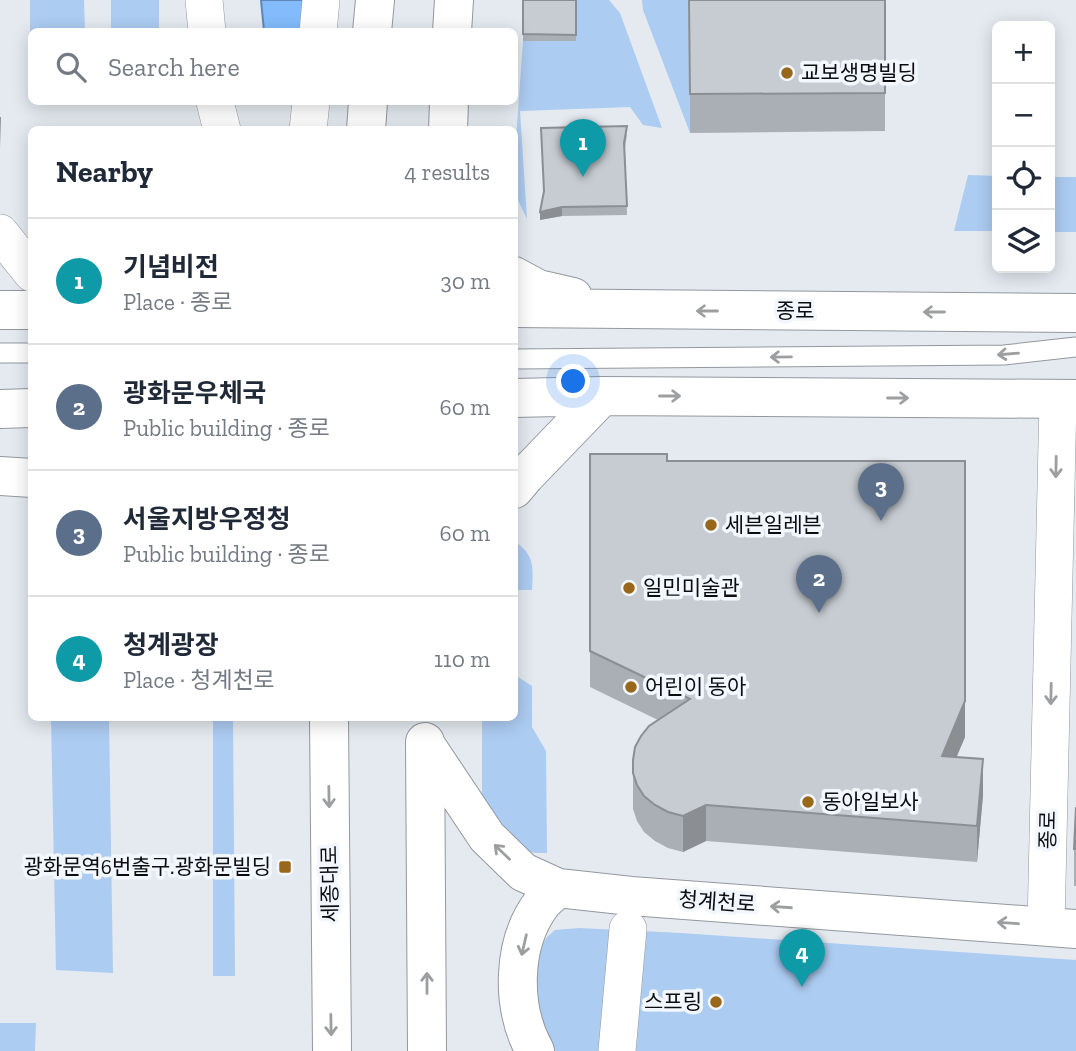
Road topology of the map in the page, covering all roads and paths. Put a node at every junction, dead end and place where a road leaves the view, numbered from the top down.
1 (204, 0) edge
2 (321, 0) edge
3 (375, 0) edge
4 (454, 0) edge
5 (207, 28) edge
6 (318, 28) edge
7 (372, 28) edge
8 (453, 28) edge
9 (216, 105) edge
10 (311, 105) edge
11 (368, 105) edge
12 (449, 105) edge
13 (221, 126) edge
14 (308, 126) edge
15 (366, 126) edge
16 (448, 126) edge
17 (0, 233) edge
18 (28, 267) edge
19 (518, 278) edge
20 (518, 308) edge
21 (0, 310) edge
22 (28, 310) edge
23 (626, 310) junction
24 (1076, 313) edge
25 (1076, 347) edge
26 (0, 353) edge
27 (28, 353) edge
28 (518, 359) edge
29 (602, 396) junction
30 (518, 398) edge
31 (1067, 399) edge
32 (28, 408) edge
33 (0, 409) edge
34 (0, 476) edge
35 (28, 478) edge
36 (518, 484) edge
37 (328, 721) edge
38 (425, 731) edge
39 (558, 888) junction
40 (1061, 928) edge
41 (628, 929) dead end
42 (332, 1051) edge
43 (427, 1051) edge
44 (536, 1051) edge
45 (617, 1051) edge

1 - 5 street
2 - 6 street
3 - 7 main road
4 - 8 main road
9 - 13 street
10 - 14 street
11 - 15 main road
12 - 16 main road
17 - 18 street
19 - 23 main road
20 - 23 main road, 종로
21 - 22 main road
24 -> 23 main road, 종로
25 -> 28 lane
26 - 27 lane
29 - 30 main road, 종로
29 -> 31 main road, 종로
29 - 36 main road
31 -> 40 street, 종로
32 - 33 main road
34 - 35 main road
37 -> 42 main road, 세종대로
39 -> 38 main road, 청계천로
43 -> 38 main road
40 -> 39 main road, 청계천로
39 -> 44 main road
41 - 45 street

